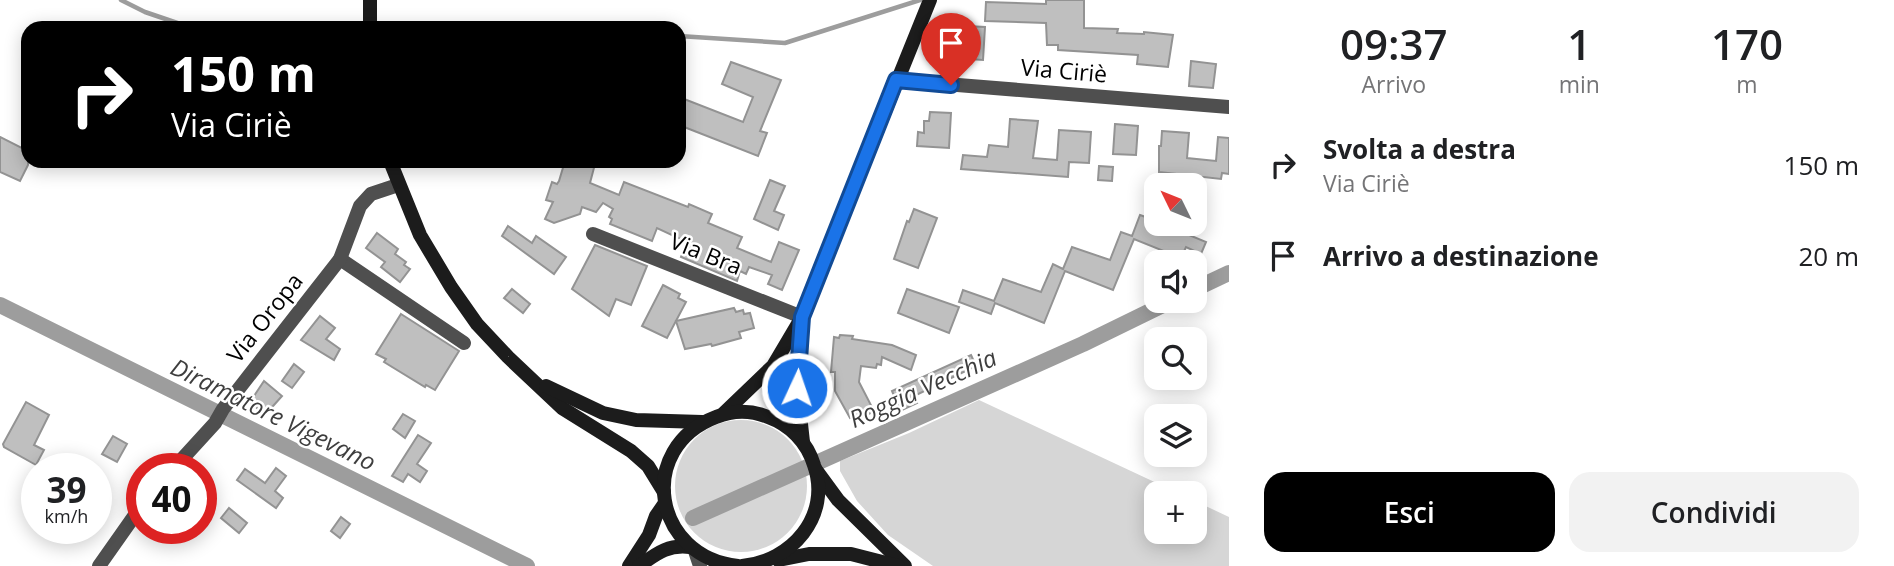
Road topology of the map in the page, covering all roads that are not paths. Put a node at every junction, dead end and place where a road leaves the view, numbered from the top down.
1 (370, 0) edge
2 (930, 0) edge
3 (370, 21) edge
4 (896, 80) junction
5 (1229, 107) edge
6 (392, 168) edge
7 (398, 185) junction
8 (593, 234) dead end
9 (340, 259) junction
10 (802, 317) junction
11 (464, 344) dead end
12 (537, 382) junction
13 (724, 413) junction
14 (702, 422) junction
15 (188, 453) edge
16 (811, 459) junction
17 (664, 498) junction
18 (126, 528) edge
19 (695, 555) edge
20 (751, 565) edge
21 (99, 566) edge
22 (629, 566) edge
23 (639, 566) edge
24 (898, 566) edge
25 (905, 566) edge

1 - 3 main road
2 - 4 main road
4 - 5 street, Via Ciriè
4 - 10 main road
6 - 7 main road
7 - 9 street, Via Oropa
7 - 12 main road
8 - 10 street, Via Bra
9 - 11 street
9 - 15 street, Via Oropa
10 - 13 main road
10 - 16 main road
12 - 14 main road
12 - 17 main road
13 - 14 main road
13 - 16 main road
14 - 17 main road
16 - 20 main road
16 - 25 main road
17 - 19 main road
17 - 22 main road
18 - 21 street
19 - 20 main road
19 - 23 main road
20 - 24 main road

